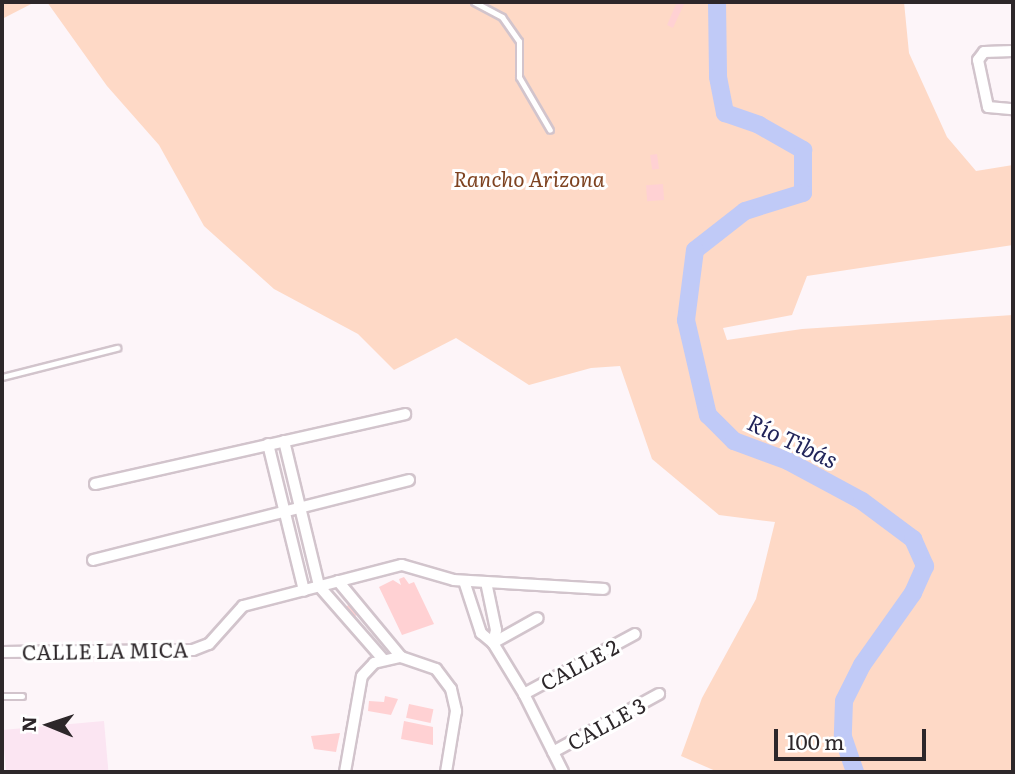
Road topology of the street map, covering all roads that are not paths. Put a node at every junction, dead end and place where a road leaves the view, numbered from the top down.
1 (474, 2) edge
2 (1013, 51) edge
3 (1013, 109) edge
4 (550, 130) dead end
5 (117, 348) dead end
6 (2, 377) edge
7 (405, 414) dead end
8 (284, 440) junction
9 (268, 444) junction
10 (409, 480) dead end
11 (95, 484) dead end
12 (299, 507) junction
13 (284, 511) junction
14 (93, 560) dead end
15 (338, 581) junction
16 (464, 581) junction
17 (486, 582) junction
18 (319, 586) junction
19 (604, 589) dead end
20 (303, 591) junction
21 (538, 618) dead end
22 (635, 634) dead end
23 (493, 643) junction
24 (2, 652) edge
25 (401, 657) junction
26 (383, 660) junction
27 (524, 694) junction
28 (659, 694) dead end
29 (2, 696) edge
30 (22, 696) dead end
31 (553, 752) junction
32 (345, 772) edge
33 (446, 772) edge
34 (563, 772) edge

1 - 4 lane
2 - 3 street
5 - 6 lane
7 - 8 street
8 - 9 street
8 - 12 street
9 - 11 street
9 - 13 street
10 - 12 street
12 - 13 street
12 - 18 street
13 - 14 street
13 - 20 street
15 - 16 street, CALLE LA MICA
15 - 18 street, CALLE LA MICA
15 - 25 street
16 - 17 street, CALLE LA MICA
16 - 23 street
17 - 19 street, CALLE LA MICA
17 - 23 street
18 - 20 street, CALLE LA MICA
18 - 26 street
20 - 24 street, CALLE LA MICA
21 - 23 street
22 - 27 street, CALLE 2
23 - 27 street
25 - 26 street
25 - 33 street
26 - 32 street
27 - 31 street
28 - 31 street, CALLE 3
29 - 30 lane
31 - 34 street

